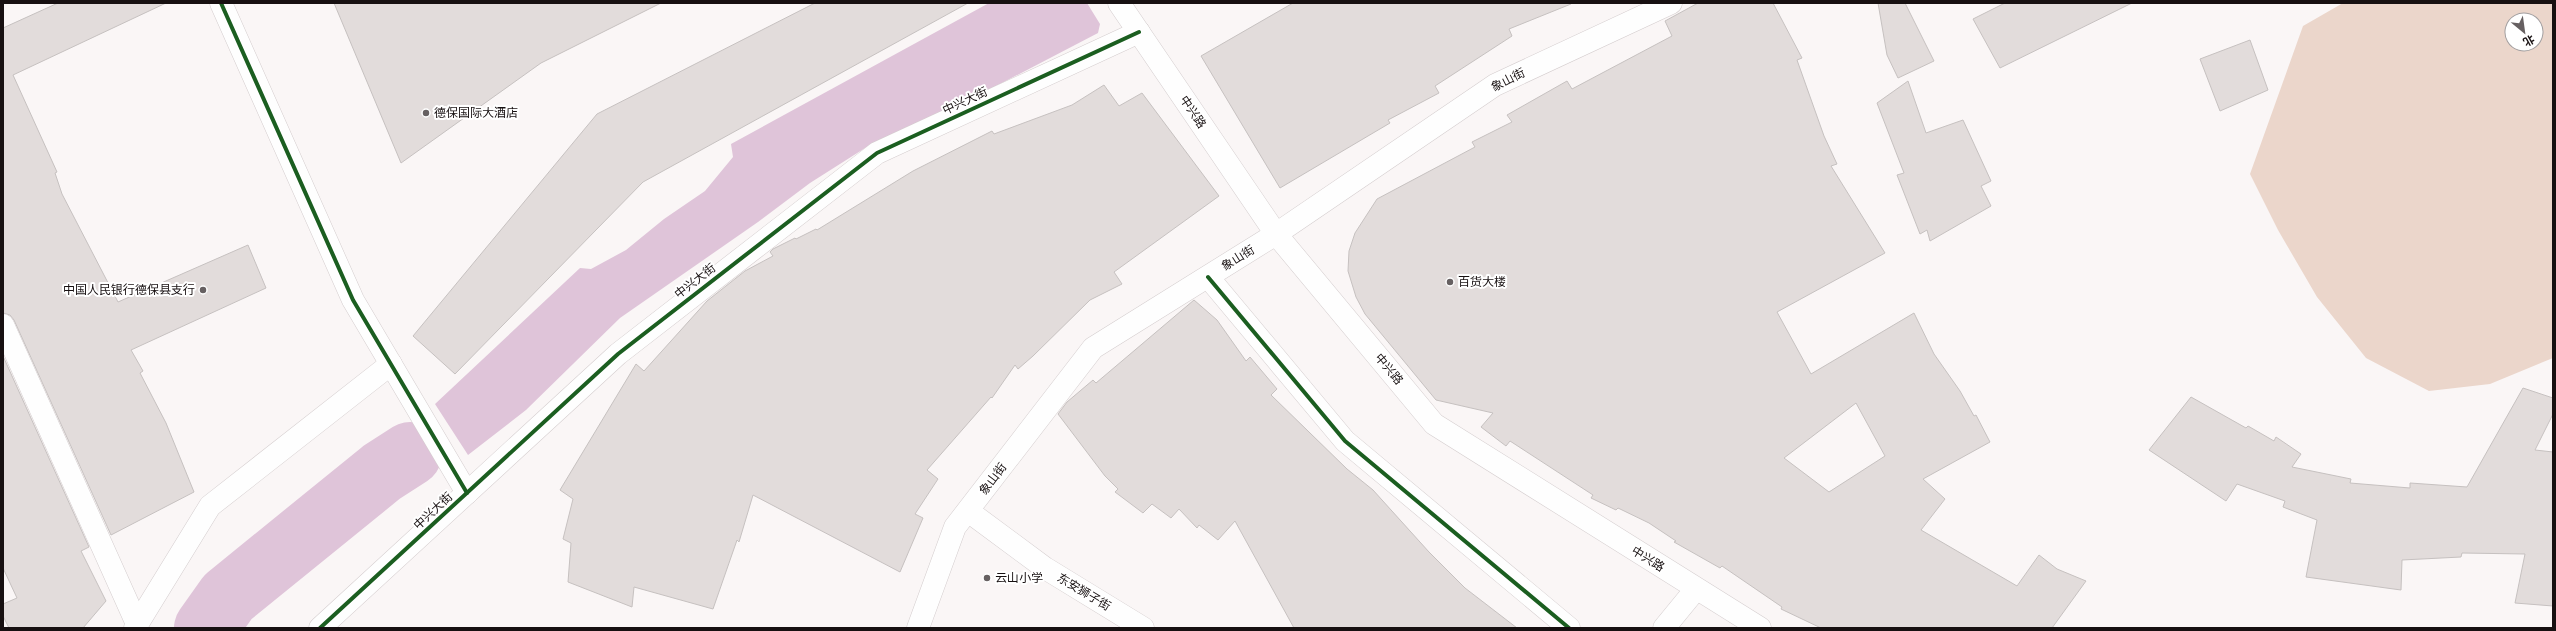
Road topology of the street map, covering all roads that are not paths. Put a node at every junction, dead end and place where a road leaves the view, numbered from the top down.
1 (221, 3) edge
2 (1119, 3) edge
3 (1671, 3) edge
4 (1138, 32) junction
5 (1276, 234) junction
6 (1208, 277) junction
7 (3, 325) edge
8 (391, 364) junction
9 (467, 492) junction
10 (968, 511) junction
11 (1696, 589) junction
12 (136, 626) edge
13 (320, 628) edge
14 (918, 628) edge
15 (1143, 628) edge
16 (1569, 628) edge
17 (1664, 628) edge
18 (1760, 628) edge

1 - 8 street
2 - 4 street, 中兴路
3 - 5 street, 象山街
4 - 5 street, 中兴路
4 - 9 street, 中兴大街
5 - 6 street, 象山街
5 - 11 street, 中兴路
6 - 10 street, 象山街
6 - 16 street
7 - 12 street
8 - 9 street
8 - 12 street
9 - 13 street, 中兴大街
10 - 14 street, 象山街
10 - 15 street, 东安狮子街
11 - 17 street
11 - 18 street, 中兴路

